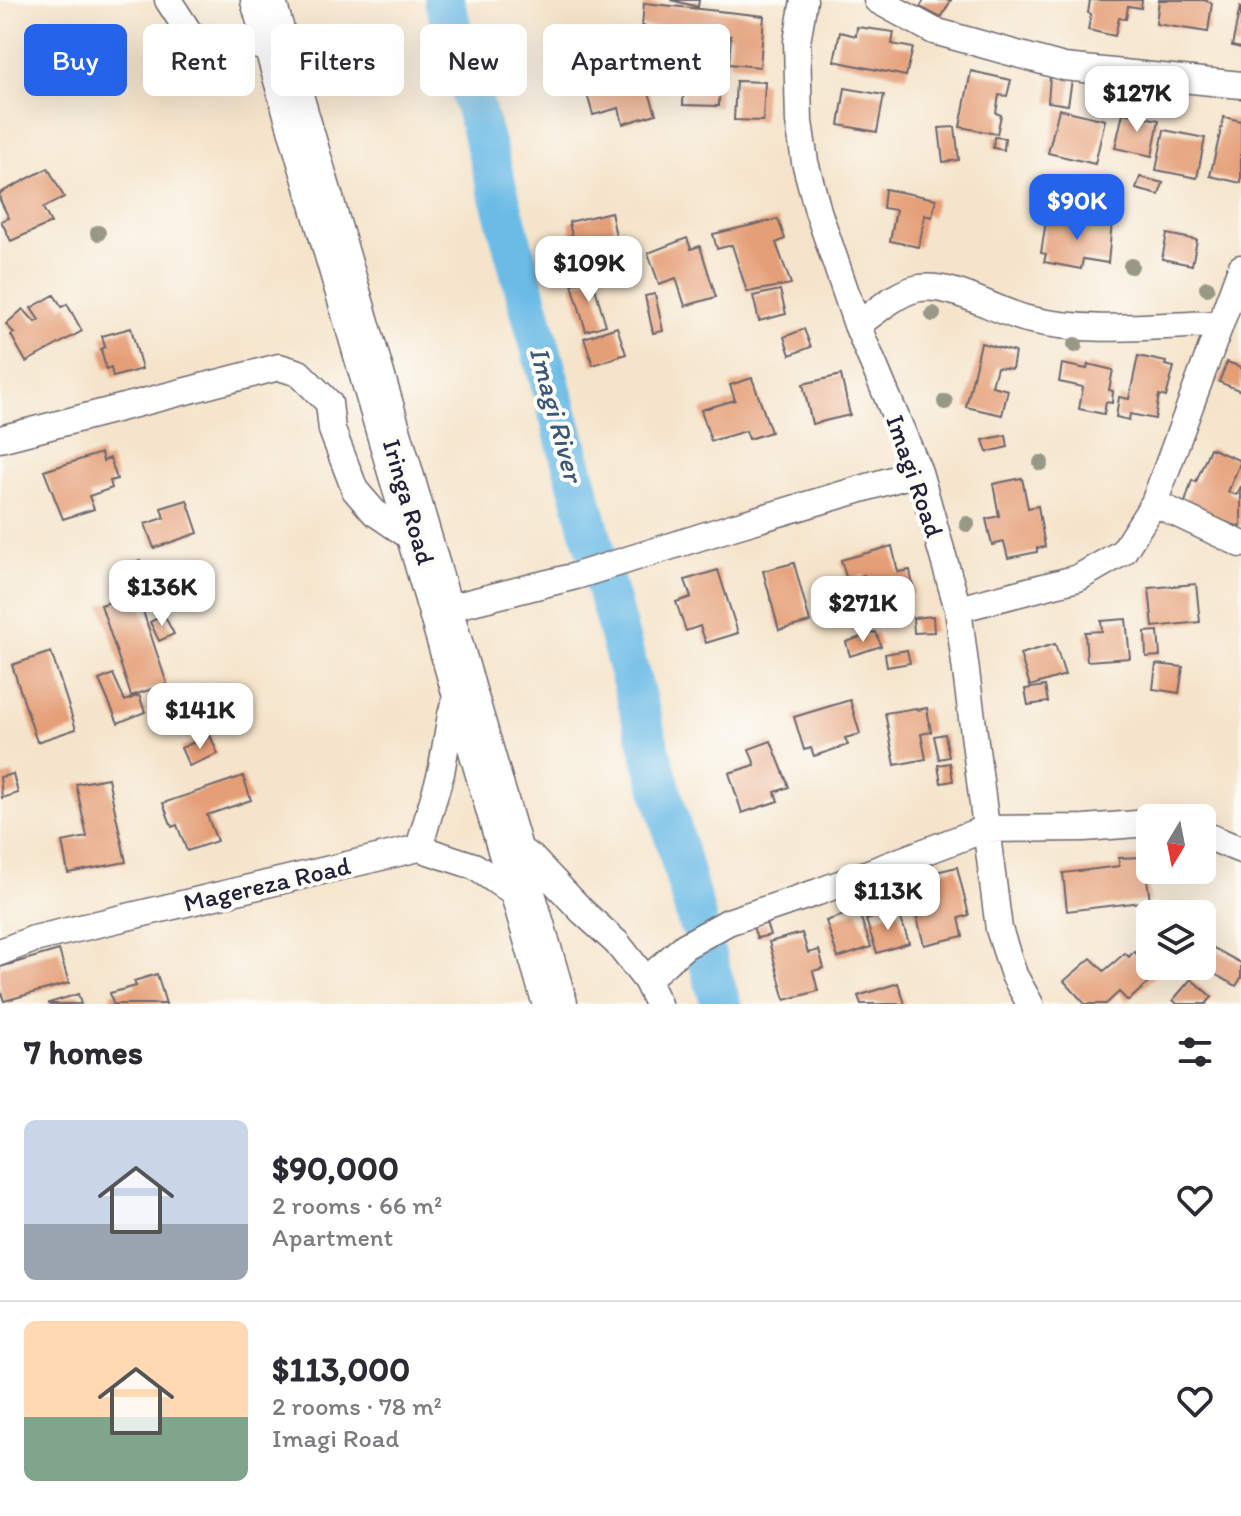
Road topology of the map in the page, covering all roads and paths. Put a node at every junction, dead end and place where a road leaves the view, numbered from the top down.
1 (168, 0) edge
2 (263, 0) edge
3 (804, 0) edge
4 (877, 0) edge
5 (271, 27) edge
6 (271, 47) edge
7 (1241, 85) edge
8 (291, 96) edge
9 (1239, 276) edge
10 (1220, 324) junction
11 (857, 325) junction
12 (0, 439) edge
13 (919, 472) junction
14 (1154, 503) junction
15 (421, 544) junction
16 (1241, 544) edge
17 (958, 609) junction
18 (440, 610) junction
19 (461, 680) junction
20 (1136, 824) edge
21 (985, 829) junction
22 (1216, 840) edge
23 (508, 844) junction
24 (419, 848) junction
25 (1241, 850) edge
26 (524, 900) junction
27 (0, 952) edge
28 (653, 996) edge
29 (555, 1004) edge
30 (1030, 1004) edge

1 - 6 street
2 - 5 highway, Iringa Road
3 - 11 street, Imagi Road
4 - 7 street
8 - 15 highway, Iringa Road
9 - 10 street
10 - 11 street
10 - 14 street
11 - 13 street, Imagi Road
12 - 15 street
13 - 17 street, Imagi Road
13 - 18 street
14 - 16 street
14 - 17 street
15 - 18 highway, Iringa Road
17 - 21 street, Imagi Road
18 - 19 highway, Iringa Road
19 - 23 highway, Iringa Road
19 - 24 street
20 - 21 street
21 - 28 street
21 - 30 street, Imagi Road
22 - 25 street
23 - 26 highway, Iringa Road
23 - 28 street
24 - 26 street
24 - 27 street, Magereza Road
26 - 29 highway, Iringa Road

